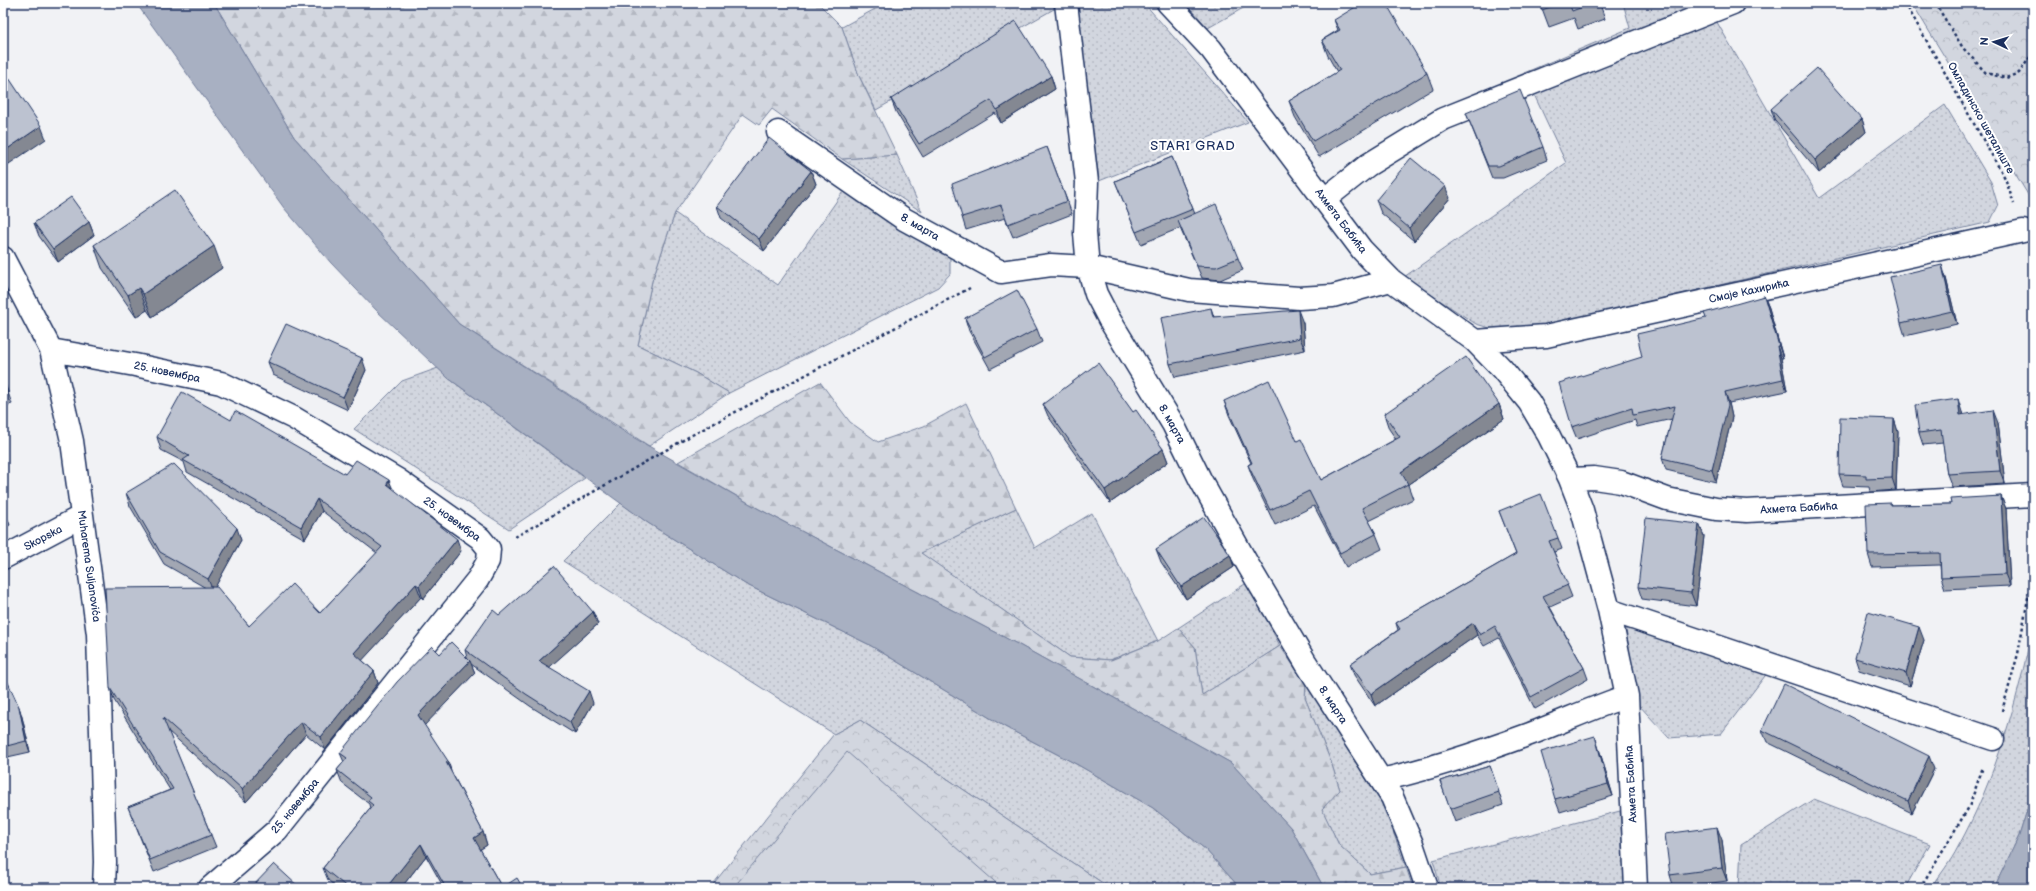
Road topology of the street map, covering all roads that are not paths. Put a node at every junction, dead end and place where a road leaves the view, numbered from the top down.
1 (1066, 3) edge
2 (1168, 3) edge
3 (1733, 3) edge
4 (778, 132) dead end
5 (1325, 200) junction
6 (2023, 231) road end
7 (3, 258) edge
8 (1088, 266) junction
9 (1391, 280) junction
10 (1475, 341) junction
11 (51, 350) junction
12 (1570, 479) junction
13 (2033, 495) edge
14 (82, 516) junction
15 (3, 558) edge
16 (1609, 610) junction
17 (1627, 696) junction
18 (1993, 739) dead end
19 (1381, 780) junction
20 (104, 888) edge
21 (210, 888) edge
22 (1427, 888) edge
23 (1636, 888) edge

1 - 8 street
2 - 5 street, Ахмета Бабића
3 - 5 street
4 - 8 street, 8. марта
5 - 9 street, Ахмета Бабића
6 - 10 street, Смaје Кахирића
7 - 11 street, Muharema Suljanovića
8 - 9 street
8 - 19 street, 8. марта
9 - 10 street, Ахмета Бабића
10 - 12 street, Ахмета Бабића
11 - 14 street, Muharema Suljanovića
11 - 21 street, 25. новембра
12 - 13 street, Ахмета Бабића
12 - 16 street, Ахмета Бабића
14 - 15 street, Skopska
14 - 20 street, Muharema Suljanovića
16 - 17 street, Ахмета Бабића
16 - 18 street
17 - 19 street
17 - 23 street, Ахмета Бабића
19 - 22 street, 8. марта

